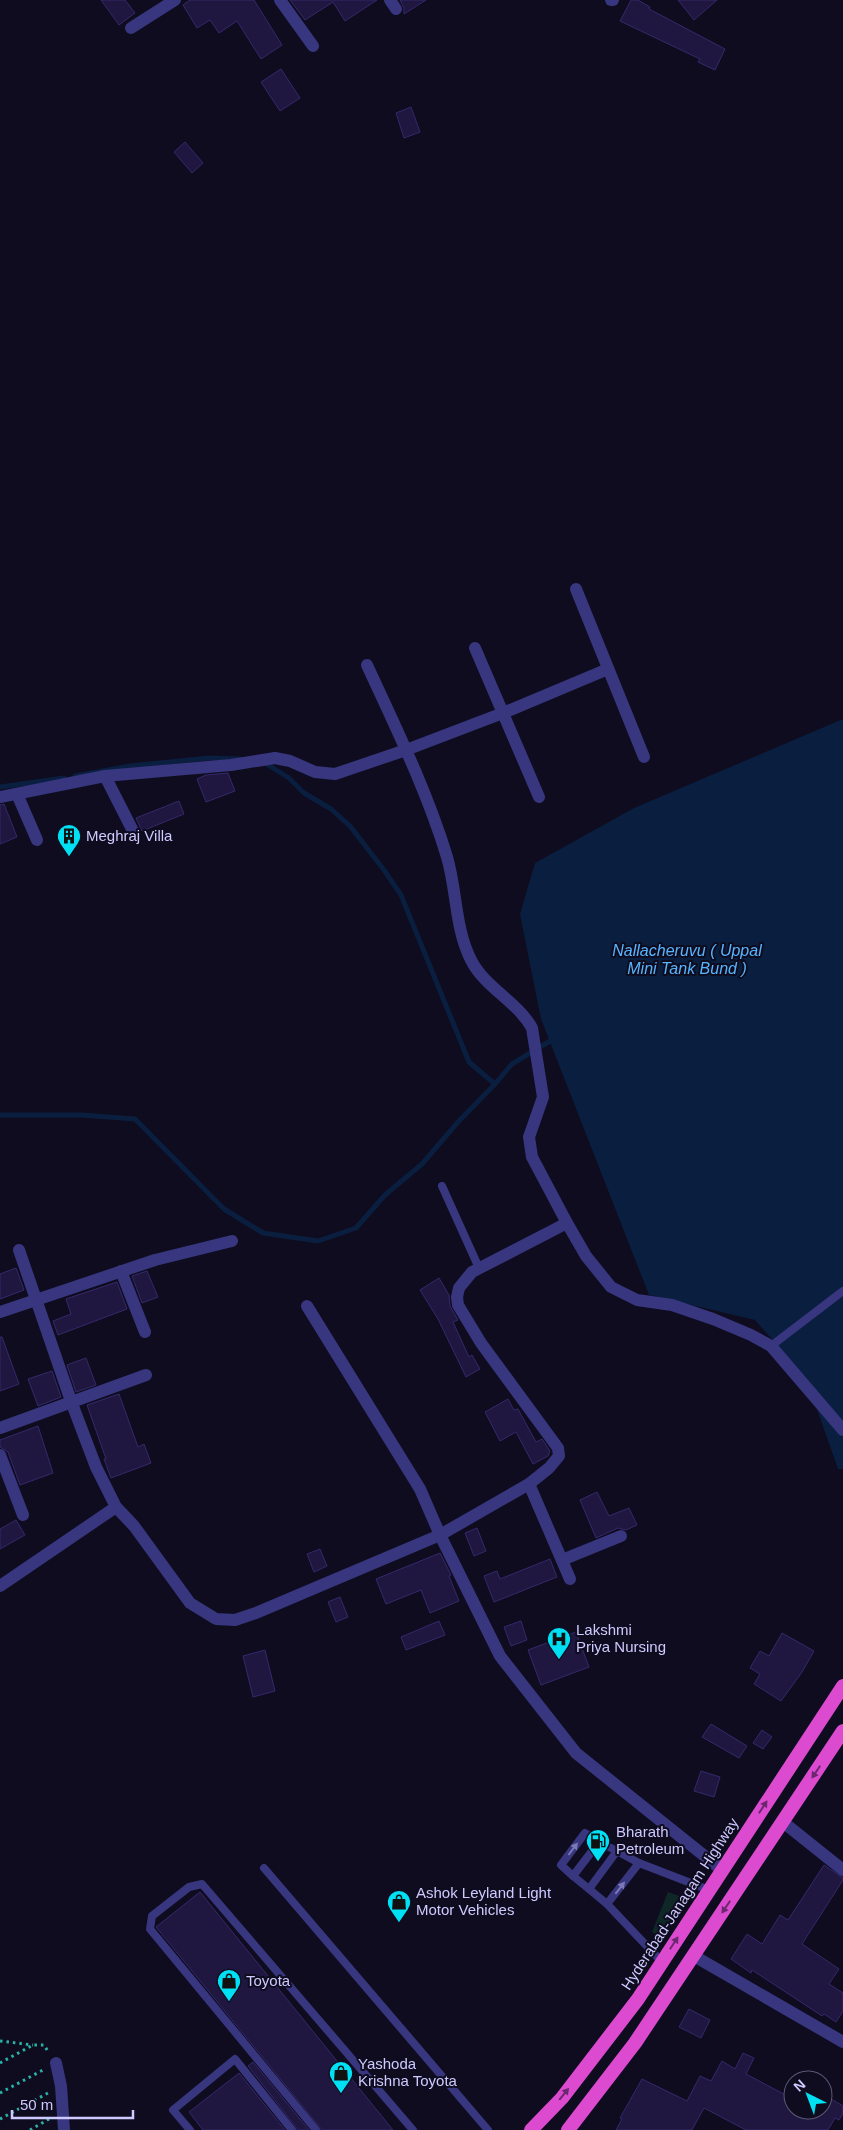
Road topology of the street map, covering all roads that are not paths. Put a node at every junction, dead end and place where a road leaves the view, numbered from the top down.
1 (175, 0) edge
2 (280, 0) edge
3 (160, 4) edge
4 (131, 28) dead end
5 (313, 46) dead end
6 (576, 589) dead end
7 (475, 648) dead end
8 (367, 665) dead end
9 (608, 669) junction
10 (503, 713) junction
11 (406, 750) junction
12 (644, 757) dead end
13 (105, 776) junction
14 (17, 794) junction
15 (0, 797) edge
16 (539, 797) dead end
17 (134, 832) dead end
18 (37, 840) dead end
19 (442, 1186) dead end
20 (567, 1223) junction
21 (232, 1241) dead end
22 (19, 1250) dead end
23 (479, 1268) junction
24 (122, 1271) junction
25 (843, 1291) edge
26 (36, 1300) junction
27 (307, 1306) dead end
28 (0, 1312) edge
29 (144, 1332) dead end
30 (771, 1346) junction
31 (146, 1374) dead end
32 (71, 1401) junction
33 (841, 1422) edge
34 (0, 1428) edge
35 (0, 1455) edge
36 (529, 1484) junction
37 (116, 1507) junction
38 (23, 1515) dead end
39 (440, 1535) junction
40 (622, 1536) dead end
41 (562, 1560) junction
42 (570, 1578) dead end
43 (0, 1586) edge
44 (843, 1686) edge
45 (843, 1731) edge
46 (838, 1749) edge
47 (783, 1822) junction
48 (599, 1842) junction
49 (618, 1851) junction
50 (639, 1863) junction
51 (264, 1868) dead end
52 (722, 1870) junction
53 (843, 1870) edge
54 (573, 1876) junction
55 (589, 1888) junction
56 (709, 1890) junction
57 (607, 1904) junction
58 (694, 1956) junction
59 (662, 1962) junction
60 (843, 2042) edge
61 (56, 2063) road end
62 (64, 2130) edge
63 (190, 2130) edge
64 (292, 2130) edge
65 (316, 2130) edge
66 (413, 2130) edge
67 (488, 2130) edge
68 (531, 2130) edge
69 (568, 2130) edge

1 - 3 street
2 - 5 street
3 - 4 street
6 - 9 street
7 - 10 street
8 - 11 street
9 - 10 street
9 - 12 street
10 - 11 street
10 - 16 street
11 - 13 street
11 - 20 street
13 - 14 street
13 - 17 street
14 - 15 street
14 - 18 street
19 - 23 lane
20 - 23 street
20 - 30 street
21 - 24 street
22 - 26 street
23 - 36 street
24 - 26 street
24 - 29 street
25 - 30 lane
26 - 28 street
26 - 32 street
27 - 39 street
30 - 33 street
31 - 32 street
32 - 34 street
32 - 37 street
35 - 38 street
36 - 39 street
36 - 41 street
37 - 39 street
37 - 43 street
39 - 52 street
40 - 41 street
41 - 42 street
52 -> 44 highway, Hyderabad-Janagam Highway
45 - 46 highway
46 -> 47 highway
47 - 53 street
47 -> 58 highway
48 - 49 lane
48 - 54 lane
54 -> 48 lane
49 - 50 lane
49 - 55 lane
50 - 56 lane
57 -> 50 lane
51 - 67 lane
52 - 56 highway, Hyderabad-Janagam Highway
54 - 55 lane
55 - 57 lane
59 -> 56 highway, Hyderabad-Janagam Highway
57 - 59 lane
58 - 60 street
58 - 69 highway
68 -> 59 highway, Hyderabad-Janagam Highway
61 - 62 street
63 - 64 lane
65 - 66 lane

